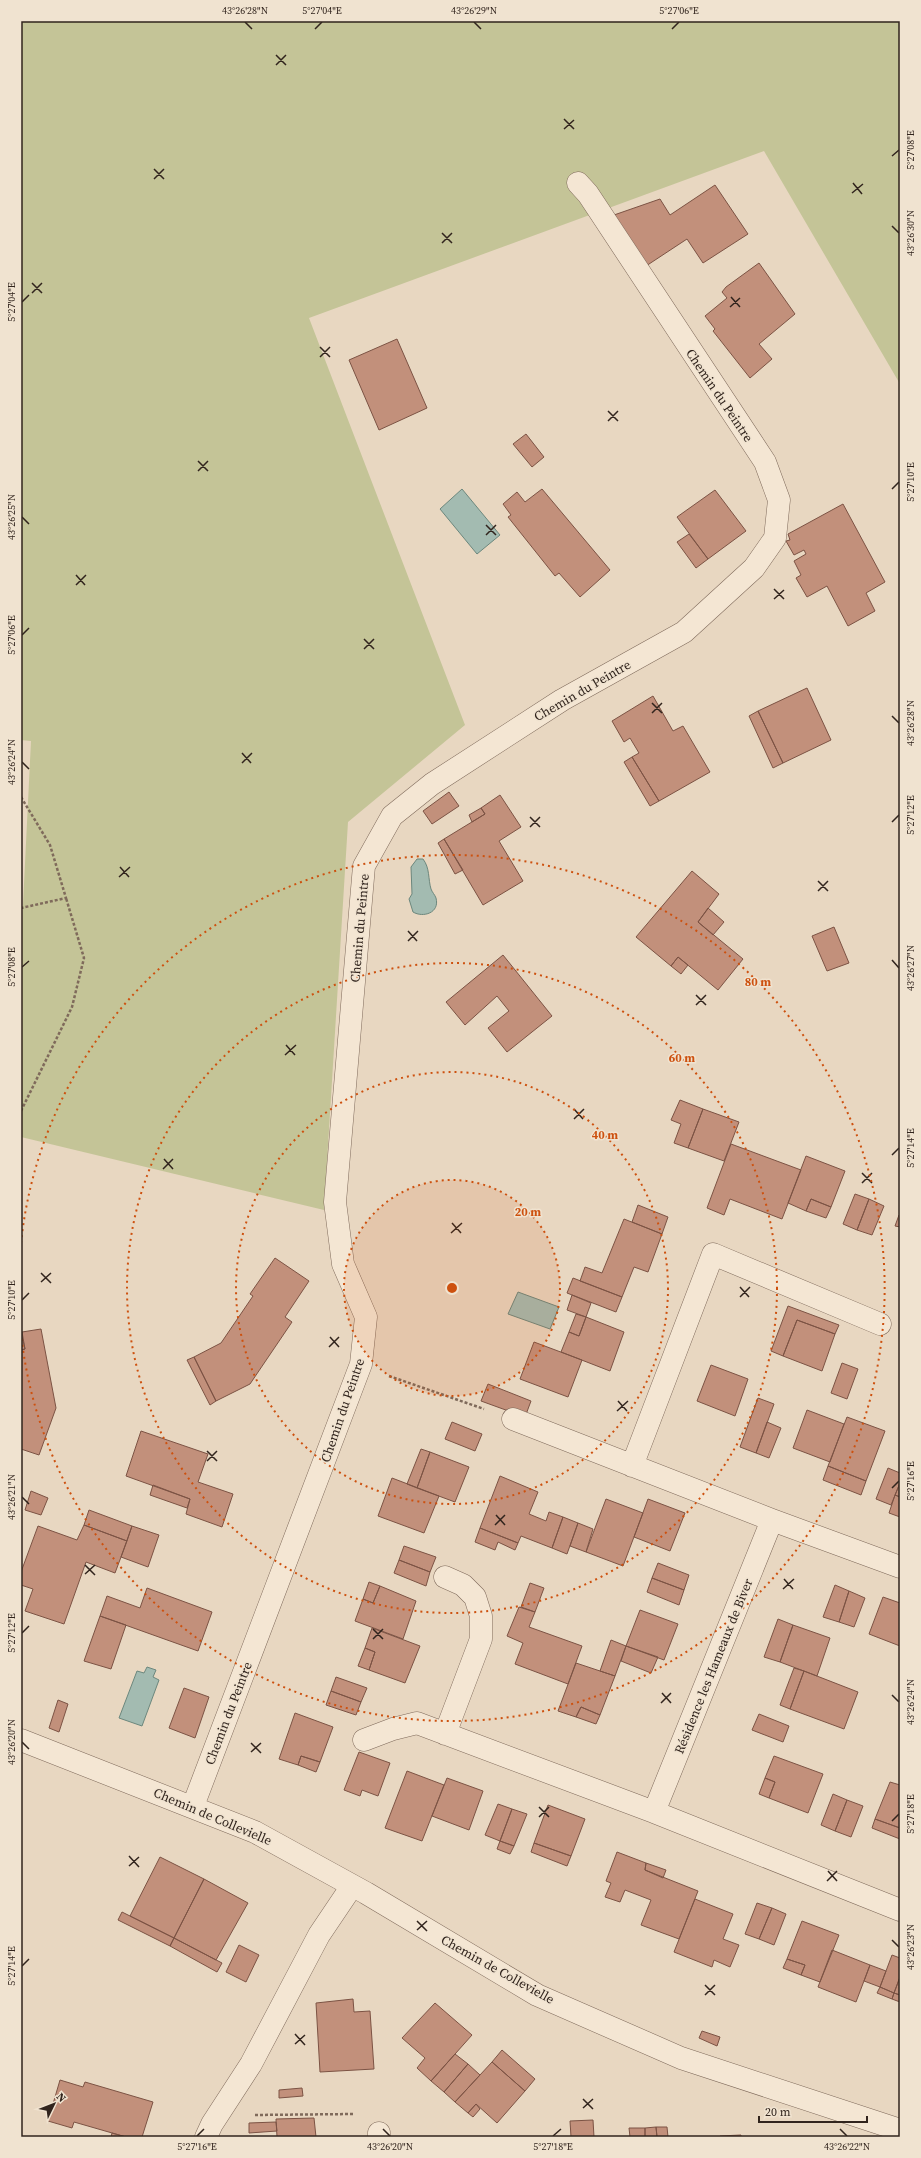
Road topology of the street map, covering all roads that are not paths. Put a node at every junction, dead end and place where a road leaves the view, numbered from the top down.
1 (578, 183) dead end
2 (880, 1324) dead end
3 (513, 1419) road end
4 (632, 1466) junction
5 (772, 1520) junction
6 (900, 1567) edge
7 (445, 1577) dead end
8 (445, 1734) junction
9 (21, 1740) edge
10 (364, 1740) dead end
11 (193, 1806) junction
12 (654, 1812) junction
13 (352, 1886) junction
14 (900, 1910) edge
15 (900, 2130) edge
16 (206, 2137) edge

1 - 11 street, Chemin du Peintre
2 - 4 street
3 - 4 street
4 - 5 street
5 - 6 street
5 - 12 street, Résidence les Hameaux de Biver
7 - 8 street
8 - 10 street
8 - 12 street
9 - 11 street, Chemin de Collevielle
11 - 13 street, Chemin de Collevielle
12 - 14 street
13 - 15 street, Chemin de Collevielle
13 - 16 street

